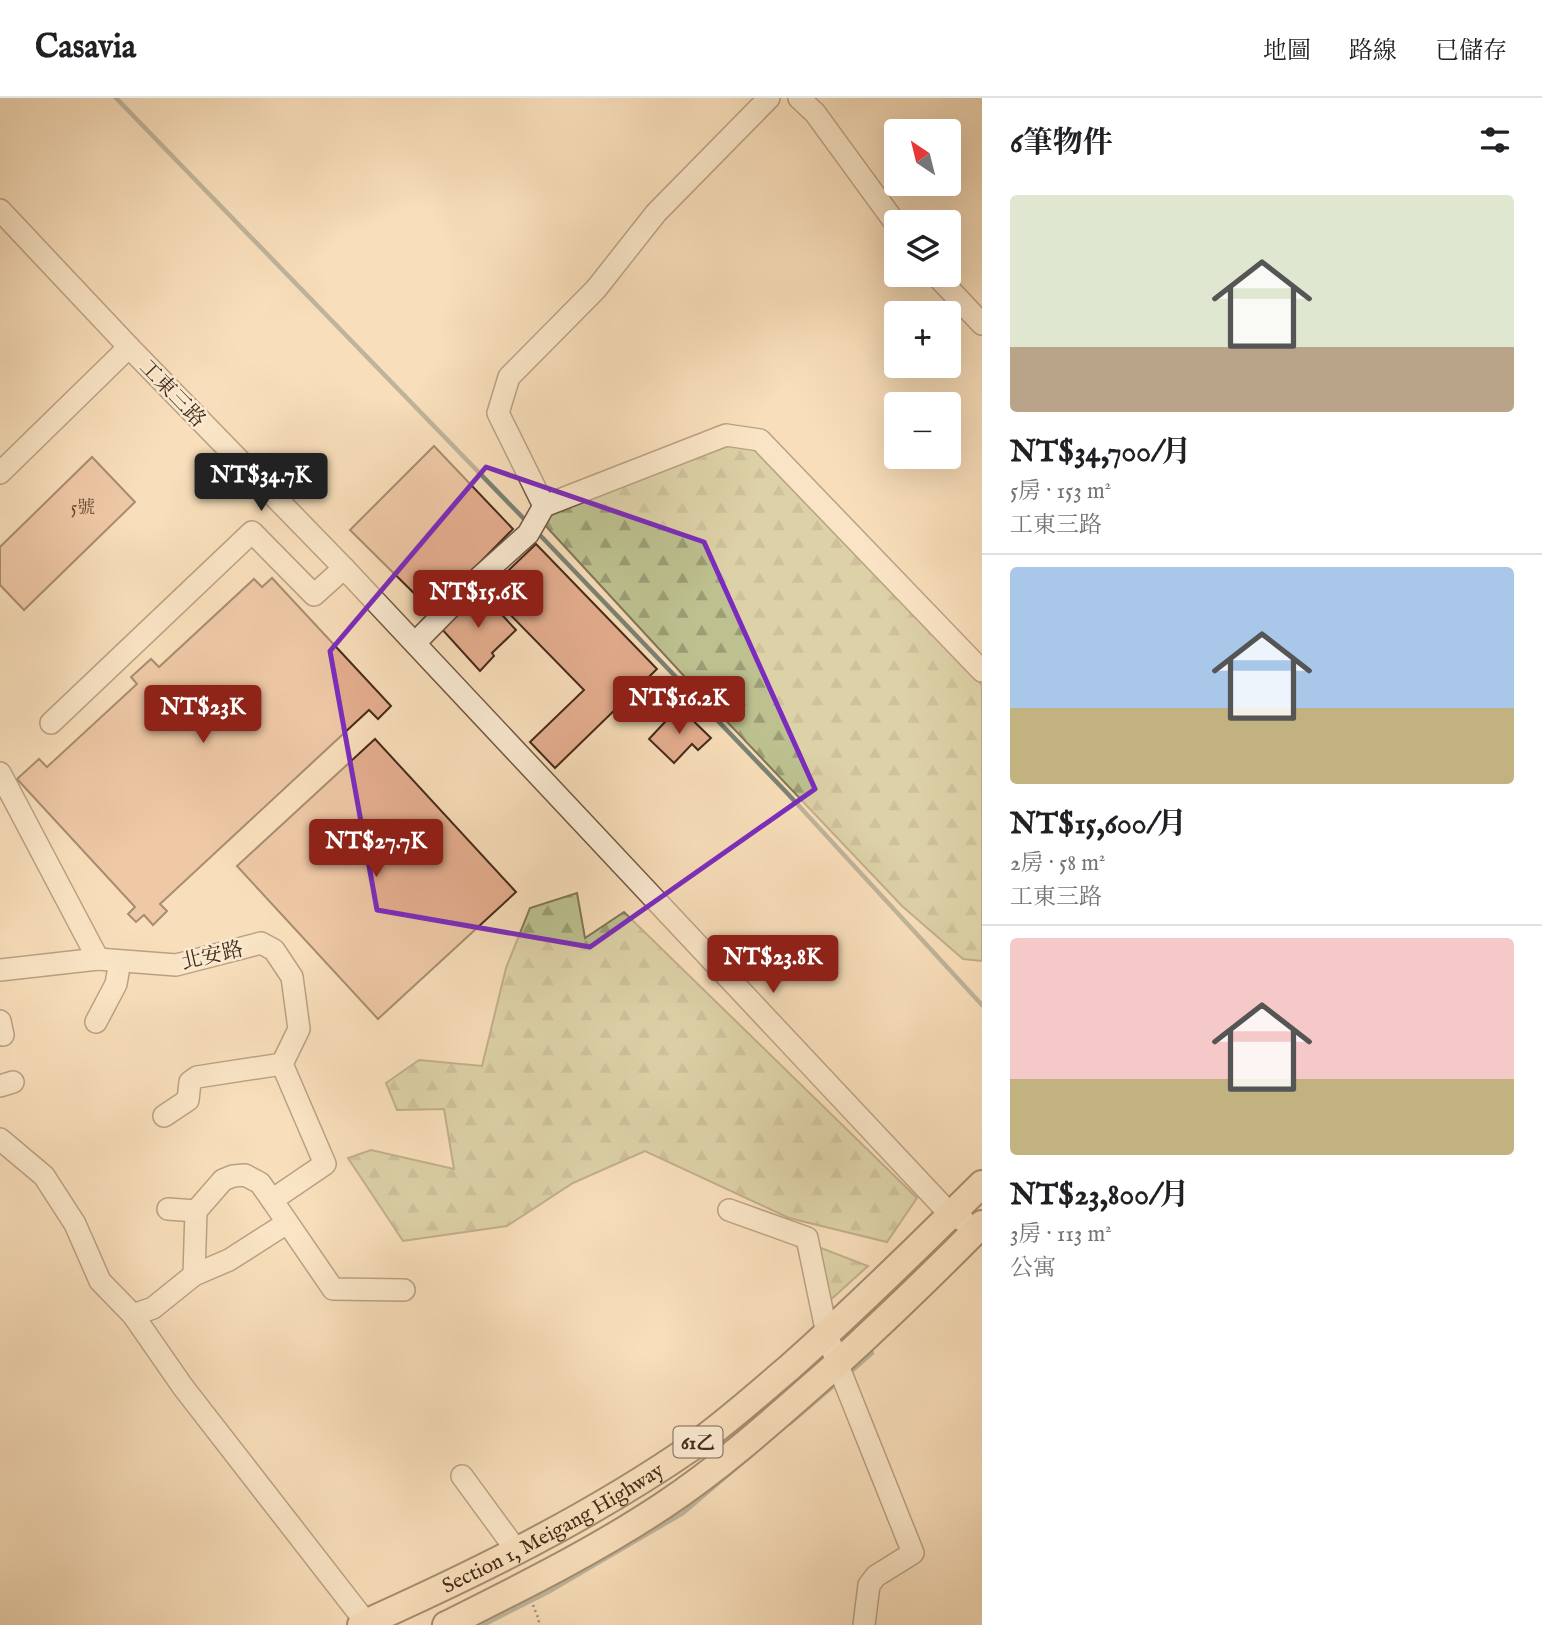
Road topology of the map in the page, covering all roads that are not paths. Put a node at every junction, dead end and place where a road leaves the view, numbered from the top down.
1 (769, 98) edge
2 (799, 98) edge
3 (0, 210) edge
4 (886, 210) edge
5 (947, 287) edge
6 (982, 324) edge
7 (129, 347) junction
8 (0, 473) edge
9 (544, 506) junction
10 (344, 568) junction
11 (415, 643) junction
12 (982, 671) edge
13 (51, 723) dead end
14 (0, 773) edge
15 (98, 959) junction
16 (120, 961) junction
17 (0, 970) edge
18 (96, 1023) dead end
19 (282, 1064) junction
20 (164, 1116) dead end
21 (0, 1140) edge
22 (982, 1184) edge
23 (272, 1200) junction
24 (168, 1209) dead end
25 (729, 1210) dead end
26 (196, 1211) junction
27 (951, 1215) junction
28 (287, 1223) junction
29 (980, 1226) edge
30 (194, 1275) junction
31 (404, 1290) dead end
32 (133, 1315) junction
33 (827, 1334) junction
34 (837, 1363) junction
35 (462, 1476) dead end
36 (517, 1551) junction
37 (365, 1624) edge
38 (446, 1625) edge
39 (864, 1625) edge

1 - 9 street
2 - 4 street
3 - 7 street, 工東三路
5 - 6 street
7 - 8 street
7 - 10 street, 工東三路
9 - 11 street
9 - 12 street
10 - 11 street, 工東三路
10 - 13 street
11 - 27 street, 工東三路
14 - 15 street
15 - 16 street, 北安路
15 - 17 street, 北安路
16 - 18 street
16 - 19 street, 北安路
19 - 20 street
19 - 23 street
21 - 32 street
22 - 27 main road, Section 1, Meigang Highway / 61乙
23 - 26 street
23 - 28 street
24 - 26 street
25 - 33 street
26 - 30 street
27 - 29 street
27 - 33 main road, Section 1, Meigang Highway / 61乙
28 - 30 street
28 - 31 street
29 - 34 main road, Section 1, Meigang Highway / 61乙
30 - 32 street
32 - 37 street
33 - 34 street
33 - 36 main road, Section 1, Meigang Highway / 61乙
34 - 38 main road, Section 1, Meigang Highway / 61乙
34 - 39 street
35 - 36 street
36 - 37 main road, Section 1, Meigang Highway / 61乙

